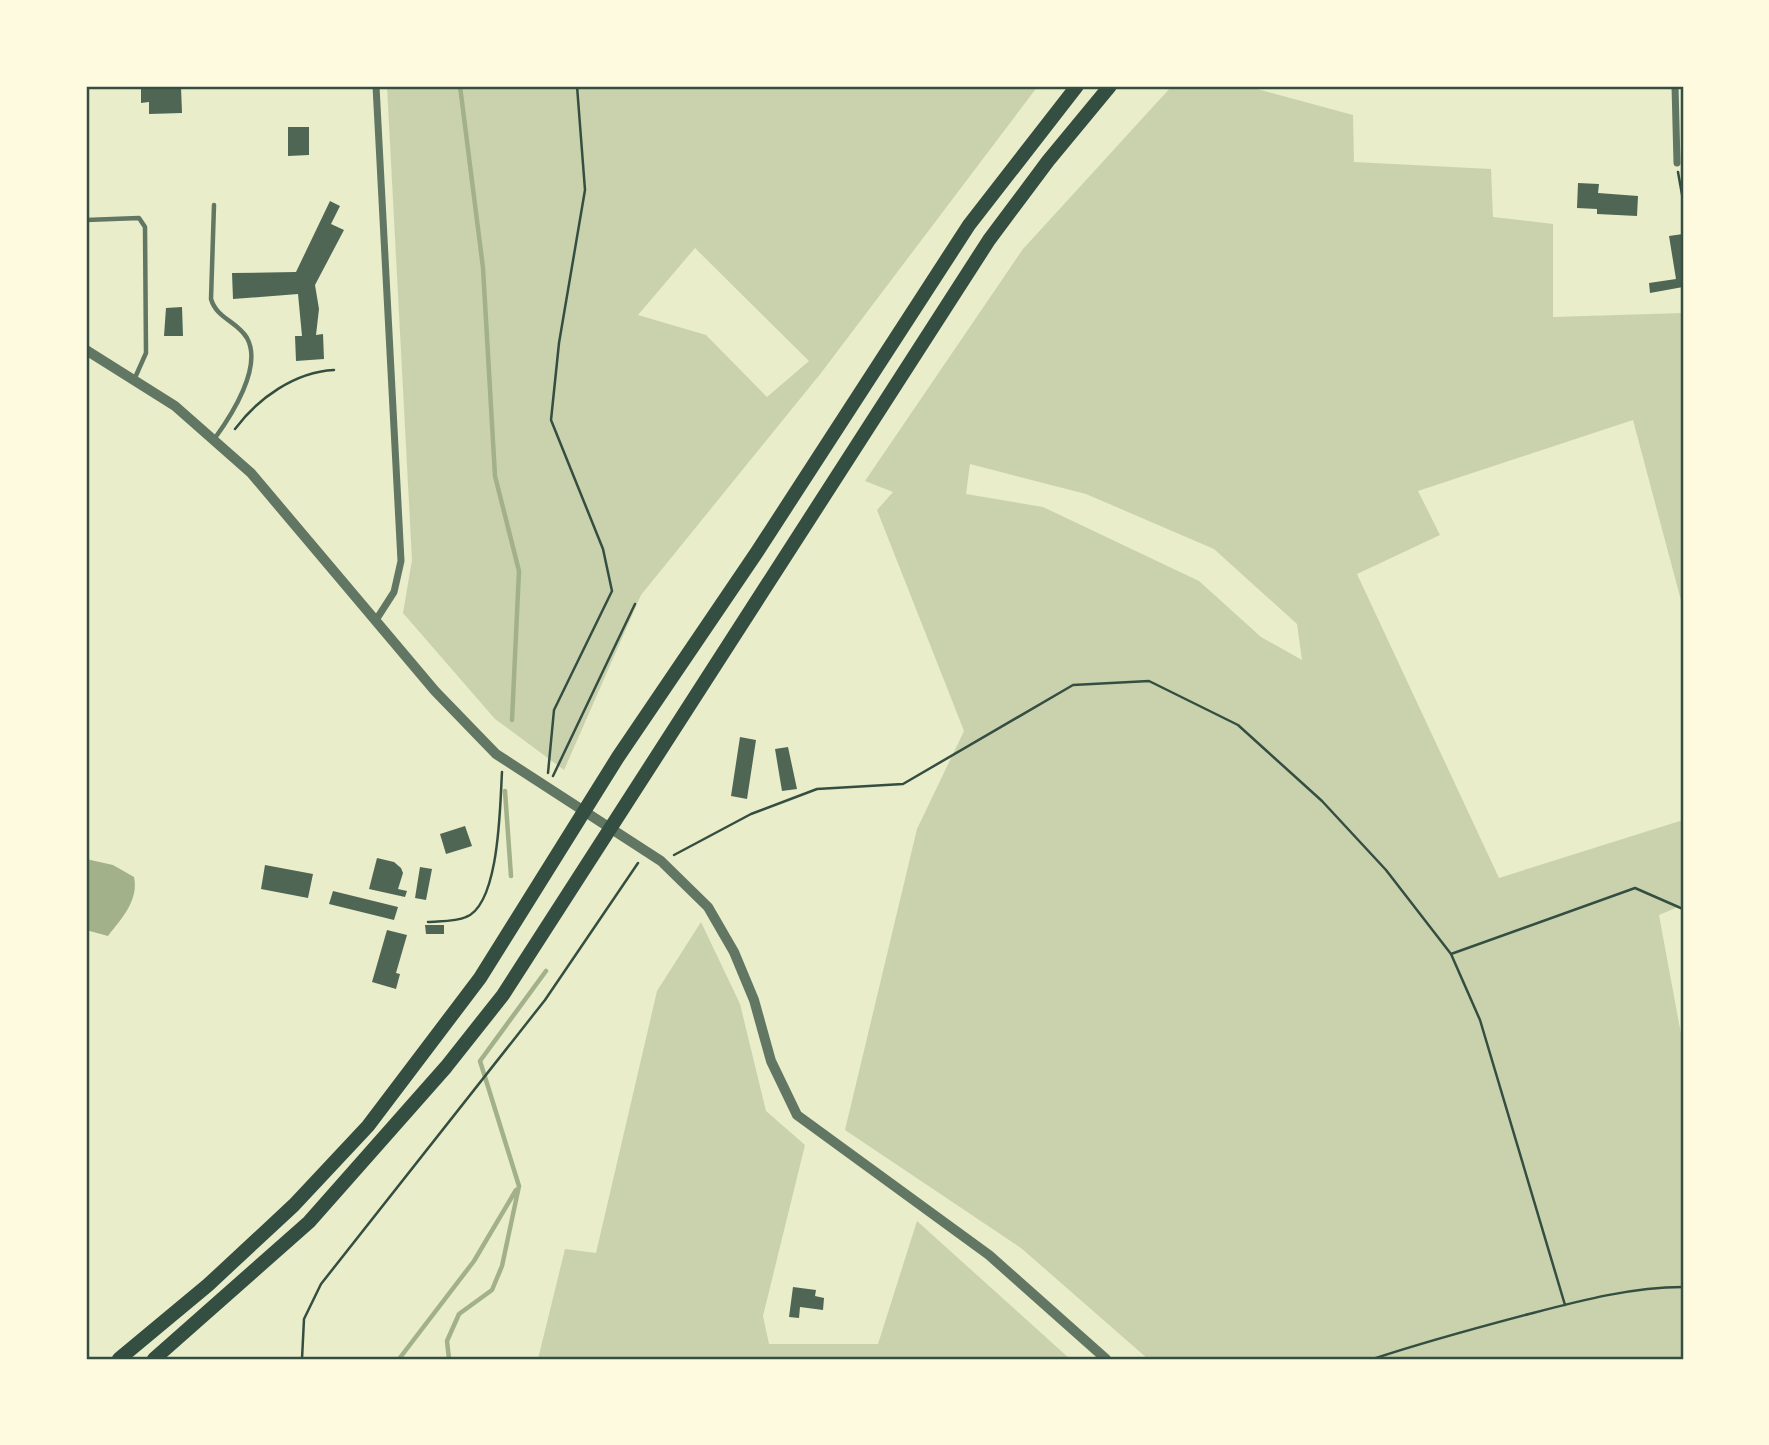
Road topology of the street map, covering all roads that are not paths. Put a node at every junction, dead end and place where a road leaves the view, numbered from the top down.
1 (376, 86) edge
2 (1077, 86) edge
3 (1110, 86) edge
4 (1675, 86) edge
5 (1677, 163) road end
6 (214, 205) dead end
7 (86, 220) edge
8 (86, 350) edge
9 (134, 380) junction
10 (219, 442) junction
11 (376, 620) junction
12 (119, 1359) edge
13 (154, 1359) edge
14 (1106, 1359) edge

1 - 11 street
2 - 12 highway
3 - 13 highway
4 - 5 street
6 - 10 lane
7 - 9 lane
8 - 9 street
9 - 10 street
10 - 11 street
11 - 14 street

